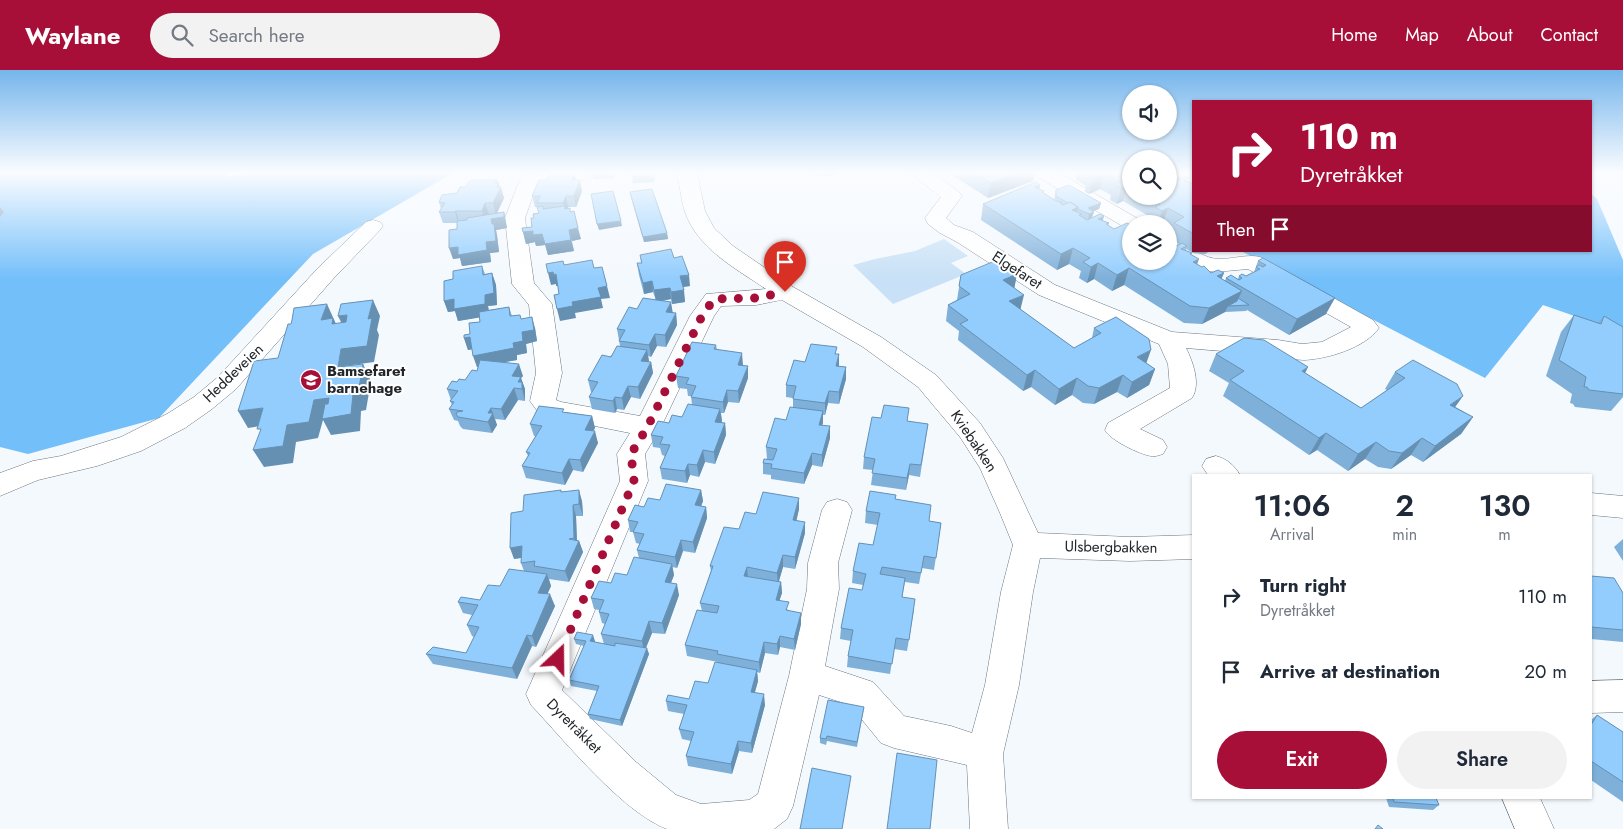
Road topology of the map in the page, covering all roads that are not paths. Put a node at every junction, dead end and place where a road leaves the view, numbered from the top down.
1 (518, 208) edge
2 (694, 208) edge
3 (942, 208) edge
4 (1106, 208) edge
5 (1122, 218) edge
6 (373, 226) dead end
7 (1177, 249) edge
8 (785, 292) junction
9 (1168, 339) junction
10 (648, 426) junction
11 (1153, 447) dead end
12 (0, 485) edge
13 (1592, 504) edge
14 (1623, 507) edge
15 (837, 510) dead end
16 (1028, 545) junction
17 (1192, 547) edge
18 (806, 676) junction
19 (1623, 696) edge
20 (1592, 697) edge
21 (986, 754) junction
22 (1521, 799) edge
23 (989, 829) edge
24 (1535, 829) edge

1 - 10 street
2 - 8 street, Kviebakken
3 - 9 street, Elgefaret
4 - 5 street
6 - 12 street, Heddeveien
7 - 9 street, Elgefaret
8 - 10 street, Dyretråkket
8 - 16 street, Kviebakken
9 - 11 street
10 - 18 street, Dyretråkket
13 - 14 street
15 - 18 street, Dyretråkket
16 - 17 street, Ulsbergbakken
16 - 21 street
18 - 21 street
19 - 20 street
21 - 23 street
22 - 24 street

